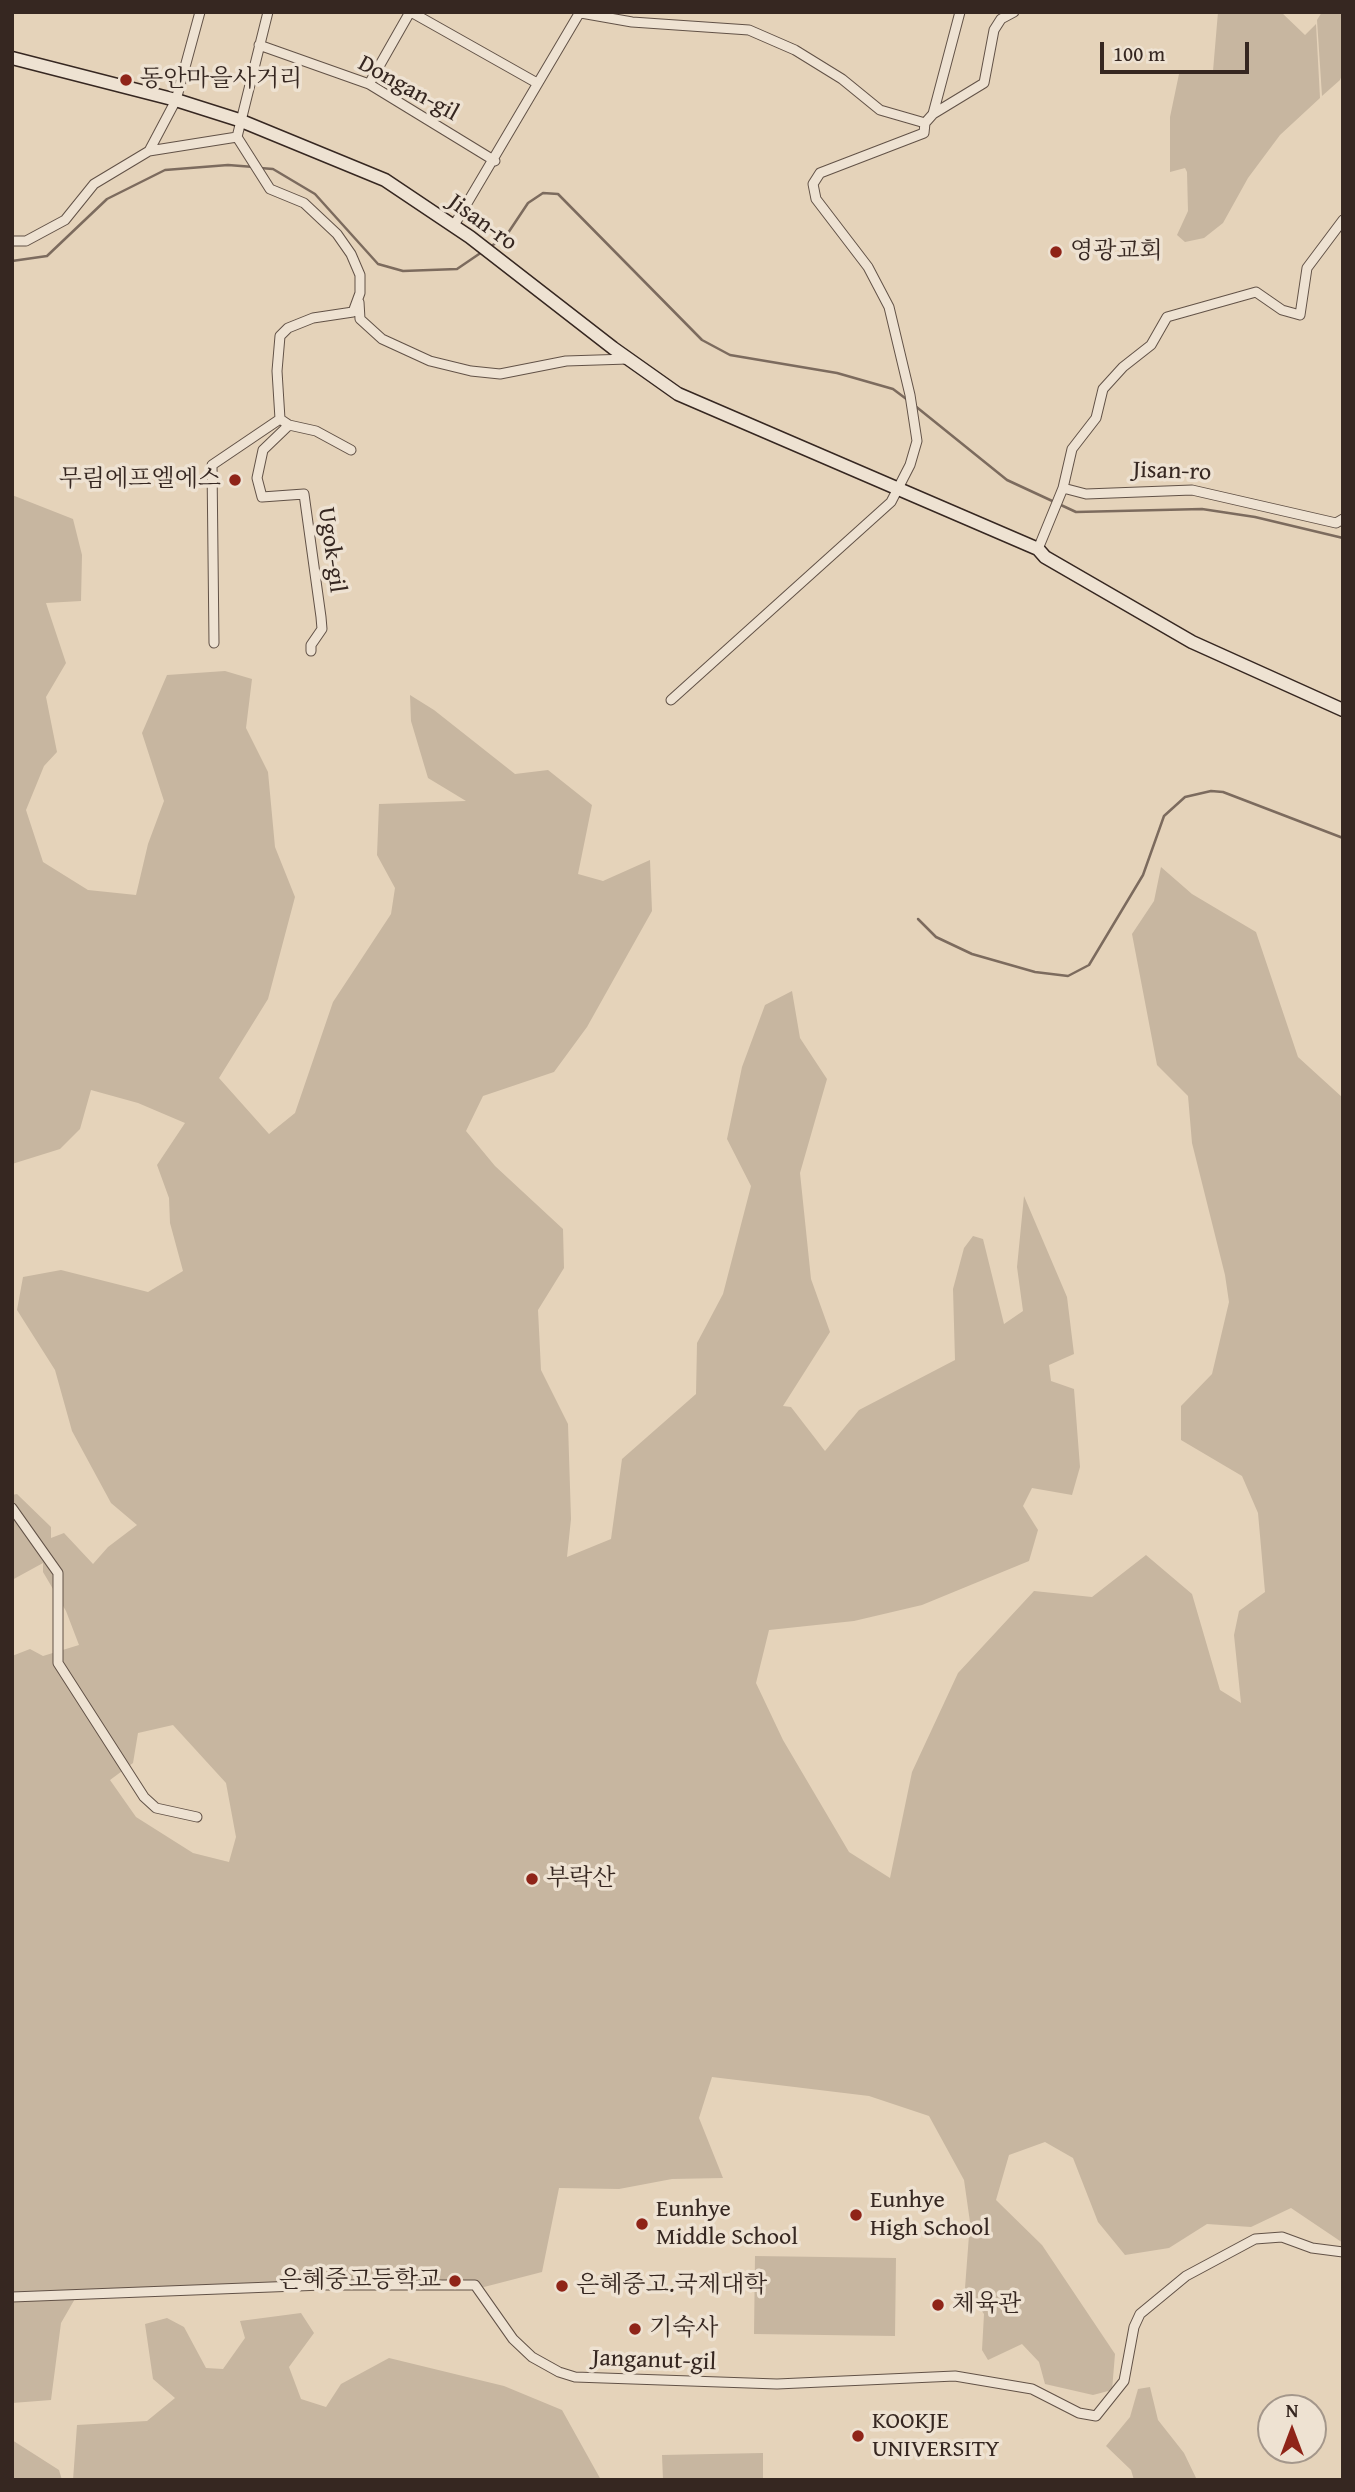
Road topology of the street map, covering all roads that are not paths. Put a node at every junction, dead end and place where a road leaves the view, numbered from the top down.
1 (200, 12) edge
2 (268, 12) edge
3 (411, 12) edge
4 (580, 12) edge
5 (960, 12) edge
6 (1014, 12) edge
7 (1002, 16) edge
8 (259, 45) junction
9 (12, 58) edge
10 (537, 83) junction
11 (369, 84) junction
12 (176, 100) junction
13 (933, 114) junction
14 (239, 120) junction
15 (925, 123) junction
16 (238, 140) junction
17 (149, 151) junction
18 (495, 161) junction
19 (1343, 220) edge
20 (453, 228) junction
21 (12, 241) edge
22 (360, 293) junction
23 (629, 359) junction
24 (280, 419) junction
25 (289, 425) junction
26 (351, 450) dead end
27 (896, 488) junction
28 (1061, 492) junction
29 (1343, 519) edge
30 (1038, 549) junction
31 (214, 643) dead end
32 (311, 651) dead end
33 (671, 700) dead end
34 (1343, 710) edge
35 (12, 1508) edge
36 (197, 1817) dead end
37 (1343, 2252) edge
38 (12, 2297) edge

1 - 12 street
2 - 8 street
3 - 10 street
3 - 11 street
4 - 10 street
4 - 15 street
5 - 13 street
6 - 7 street
7 - 13 street
8 - 11 street, Dongan-gil
8 - 14 street
9 - 12 main road, Jisan-ro
10 - 18 street
11 - 18 street, Dongan-gil
12 - 14 main road, Jisan-ro
12 - 17 street
13 - 15 street
14 - 16 street
14 - 20 main road, Jisan-ro
15 - 27 street
16 - 17 street
16 - 22 street
17 - 21 street
18 - 20 street
19 - 28 street
20 - 23 main road, Jisan-ro
22 - 23 street
22 - 24 street
23 - 27 main road, Jisan-ro
24 - 25 street
24 - 31 street
25 - 26 street
25 - 32 street, Ugok-gil
27 - 30 main road, Jisan-ro
27 - 33 street
28 - 29 street, Jisan-ro
28 - 30 street
30 - 34 main road, Jisan-ro
35 - 36 street
37 - 38 street, Janganut-gil

